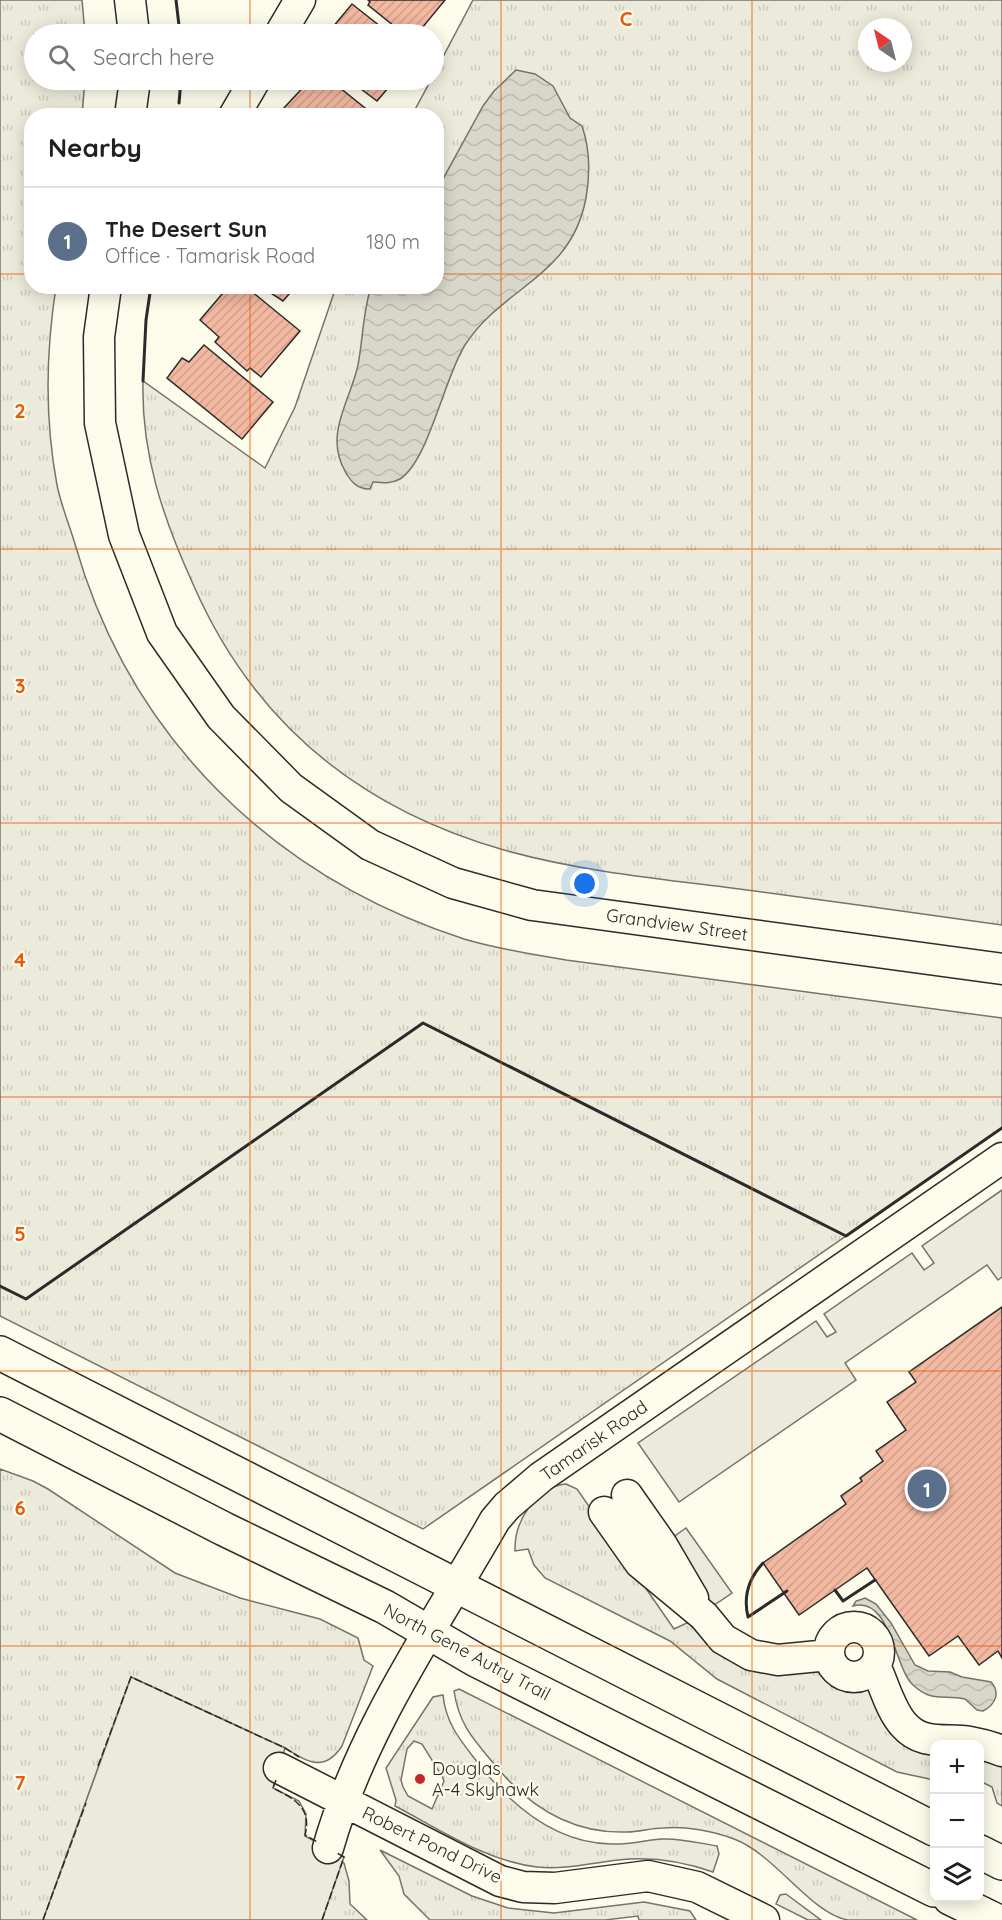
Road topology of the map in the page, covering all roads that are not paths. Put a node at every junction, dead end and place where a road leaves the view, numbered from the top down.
1 (130, 0) edge
2 (300, 0) edge
3 (133, 24) edge
4 (286, 24) edge
5 (134, 90) edge
6 (249, 90) edge
7 (131, 108) edge
8 (239, 108) edge
9 (105, 294) edge
10 (1002, 969) edge
11 (1002, 1158) edge
12 (0, 1353) edge
13 (0, 1414) edge
14 (615, 1504) dead end
15 (456, 1586) junction
16 (428, 1632) junction
17 (829, 1655) junction
18 (875, 1666) junction
19 (1002, 1751) edge
20 (279, 1768) dead end
21 (341, 1801) junction
22 (930, 1827) edge
23 (328, 1848) dead end
24 (984, 1854) edge
25 (1002, 1863) edge
26 (930, 1888) edge
27 (958, 1902) edge
28 (764, 1920) edge
29 (995, 1920) edge

1 - 3 street
2 - 4 street
5 - 7 street
6 - 8 street
9 - 10 street, Grandview Street
11 - 15 street, Tamarisk Road
12 - 15 main road
13 - 16 main road, North Gene Autry Trail
14 - 17 street
15 - 16 street, Tamarisk Road
15 - 22 main road
16 - 21 street, Tamarisk Road
16 - 26 main road, North Gene Autry Trail
17 - 18 street
17 - 18 street
18 - 19 street
20 - 21 street, Robert Pond Drive
21 - 23 street, Tamarisk Road
21 - 28 street, Robert Pond Drive
24 - 25 main road
27 - 29 main road

